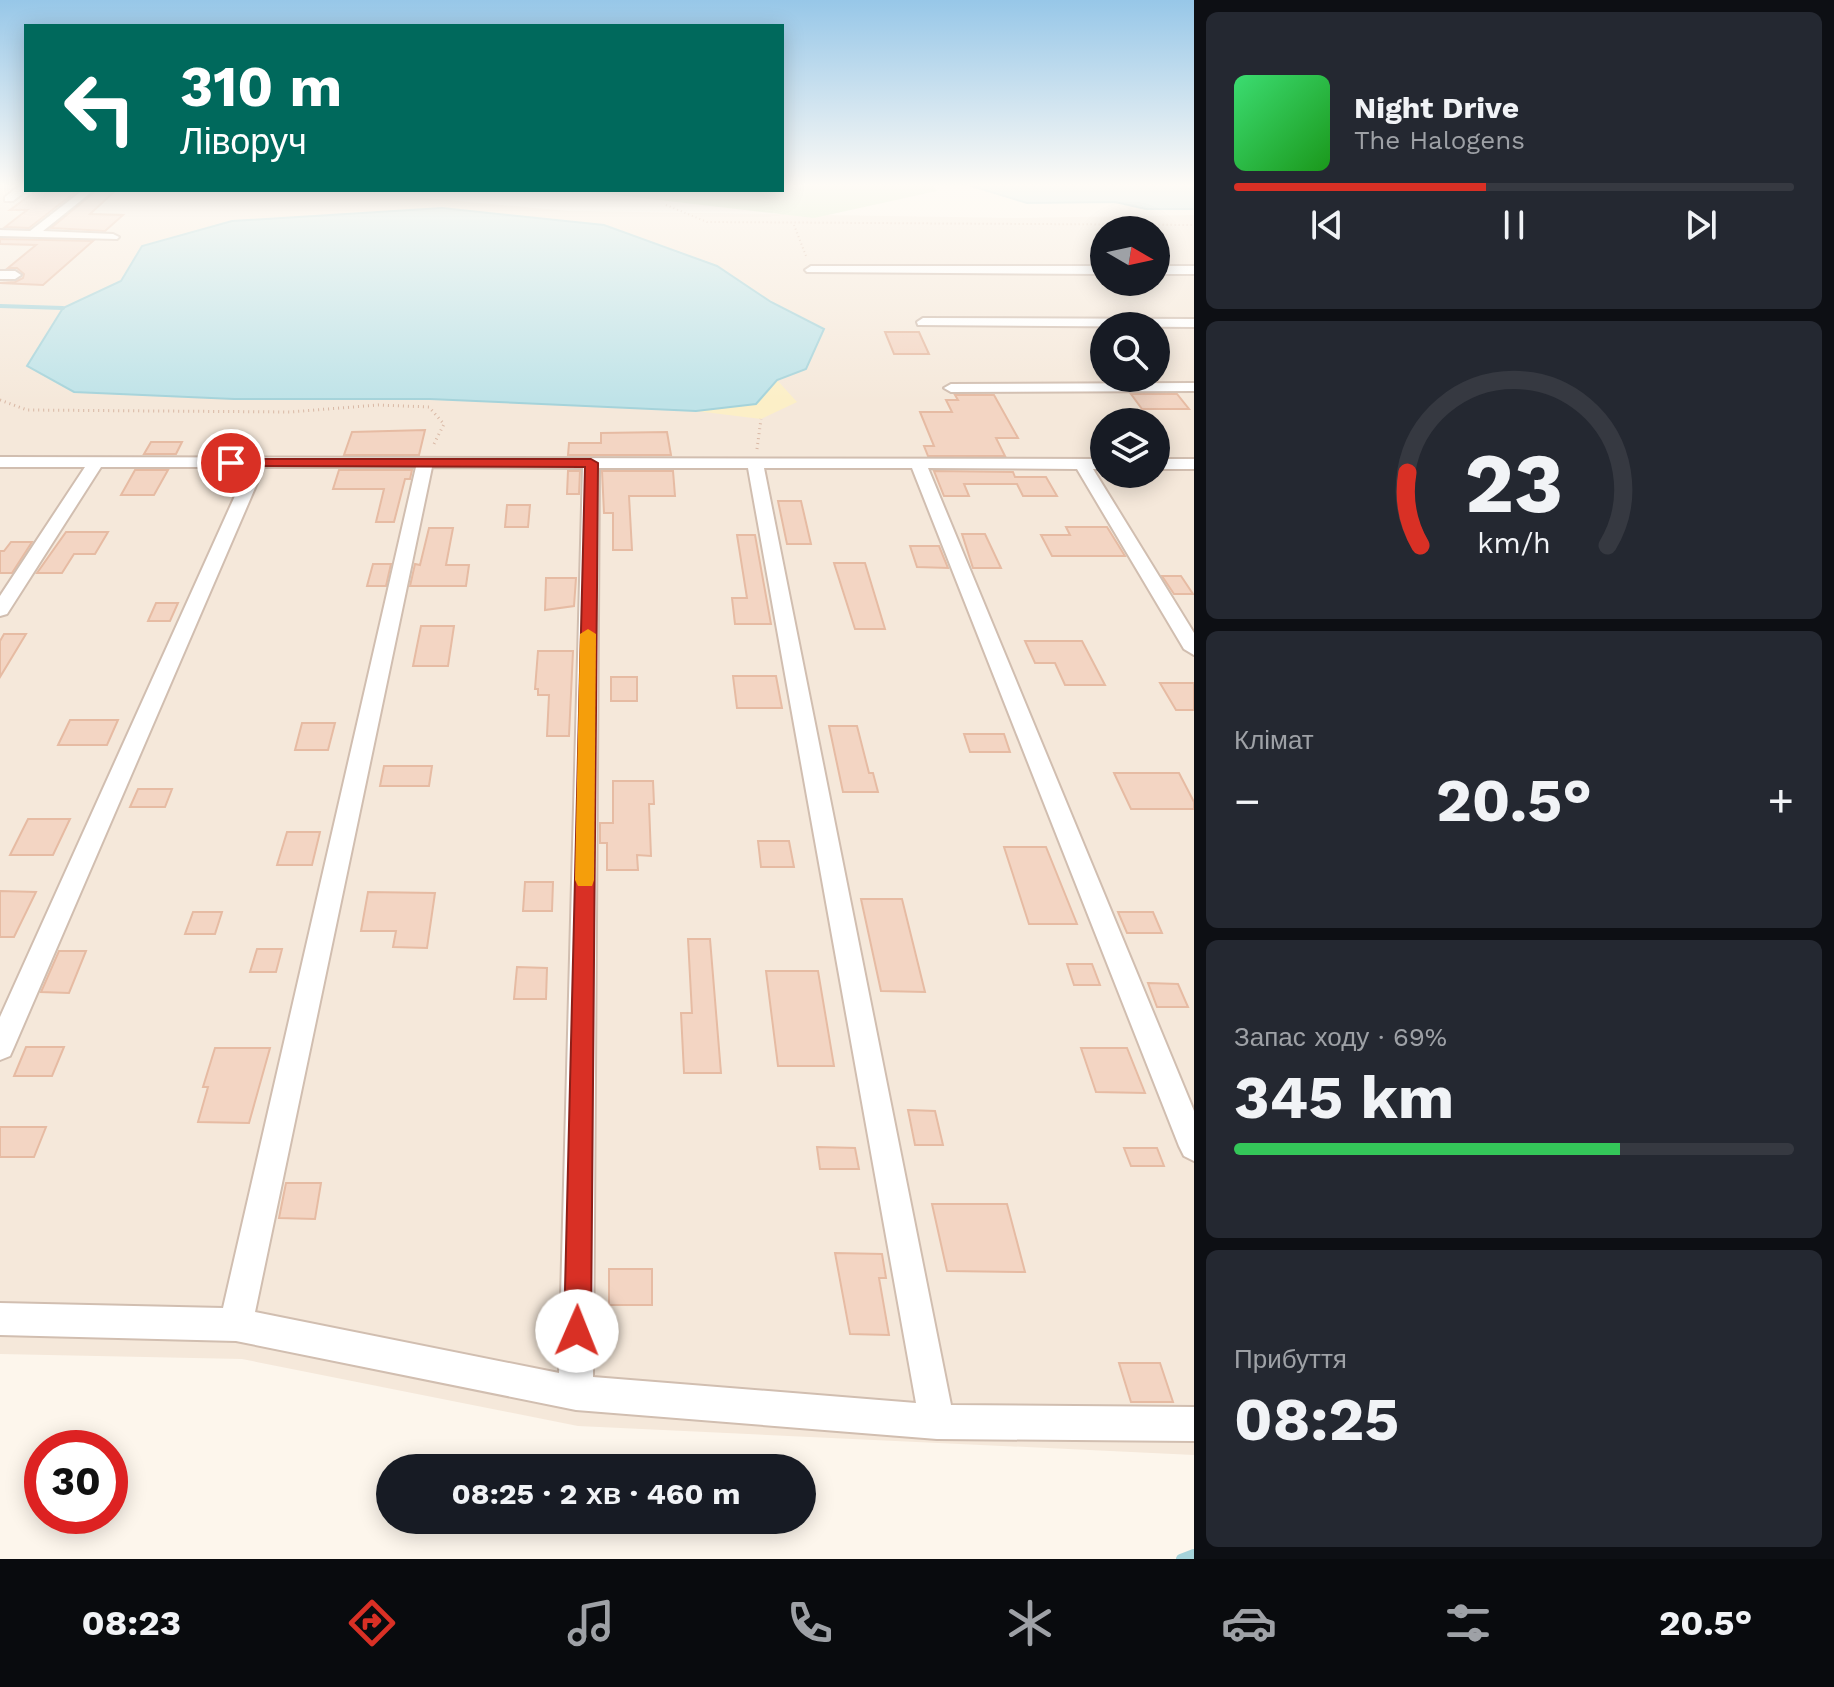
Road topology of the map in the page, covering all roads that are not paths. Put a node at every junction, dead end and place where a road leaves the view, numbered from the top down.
1 (811, 270) road end
2 (1090, 270) edge
3 (1170, 270) edge
4 (1194, 270) edge
5 (0, 275) edge
6 (15, 275) dead end
7 (923, 322) dead end
8 (1194, 323) edge
9 (1194, 387) edge
10 (951, 388) dead end
11 (0, 462) edge
12 (96, 462) junction
13 (258, 463) junction
14 (425, 463) junction
15 (591, 463) junction
16 (755, 463) junction
17 (918, 464) junction
18 (1082, 464) junction
19 (1090, 464) edge
20 (1170, 464) edge
21 (1194, 464) edge
22 (0, 610) edge
23 (1194, 649) edge
24 (0, 1047) edge
25 (1194, 1146) edge
26 (0, 1319) edge
27 (236, 1325) junction
28 (576, 1393) junction
29 (937, 1422) junction
30 (1194, 1424) edge

1 - 2 street
3 - 4 street
5 - 6 street
7 - 8 street
9 - 10 street
11 - 12 street
12 - 13 street
12 - 22 street
13 - 14 street
13 - 24 street
14 - 15 street
14 - 27 street
15 - 16 street
15 - 28 street
16 - 17 street
16 - 29 street
17 - 18 street
17 - 25 street
18 - 19 street
18 - 23 street
20 - 21 street
26 - 27 street
27 - 28 street
28 - 29 street
29 - 30 street

